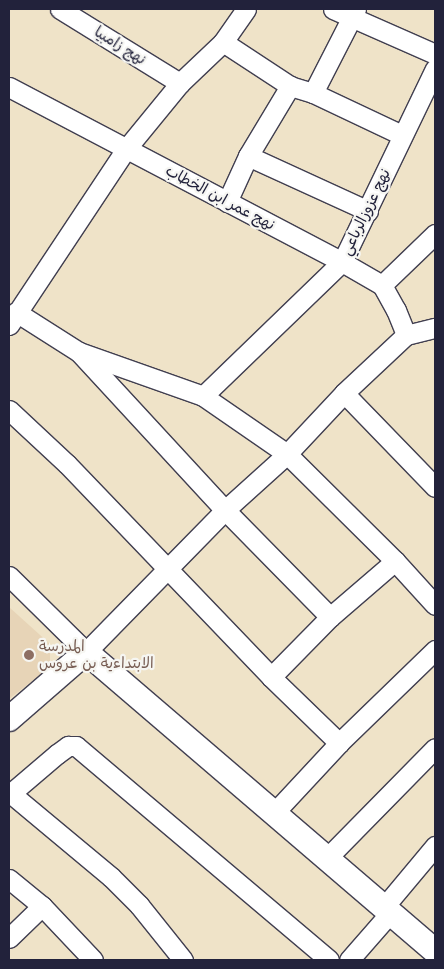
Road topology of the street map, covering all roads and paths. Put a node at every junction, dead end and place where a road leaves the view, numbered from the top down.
1 (60, 9) edge
2 (246, 9) edge
3 (333, 9) edge
4 (354, 13) edge
5 (223, 42) junction
6 (435, 54) edge
7 (435, 69) edge
8 (180, 83) junction
9 (290, 86) junction
10 (9, 87) edge
11 (313, 93) junction
12 (402, 135) junction
13 (126, 149) junction
14 (248, 156) junction
15 (227, 202) junction
16 (368, 211) junction
17 (435, 234) edge
18 (342, 262) junction
19 (382, 285) junction
20 (12, 318) edge
21 (435, 328) edge
22 (406, 335) junction
23 (80, 352) junction
24 (344, 393) junction
25 (203, 396) junction
26 (9, 410) edge
27 (287, 454) junction
28 (435, 487) edge
29 (225, 510) junction
30 (395, 561) junction
31 (167, 568) junction
32 (9, 576) edge
33 (435, 605) edge
34 (330, 617) junction
35 (435, 650) edge
36 (86, 652) junction
37 (271, 677) junction
38 (9, 719) edge
39 (339, 743) junction
40 (435, 748) edge
41 (10, 793) edge
42 (274, 812) junction
43 (435, 846) edge
44 (327, 858) junction
45 (9, 879) edge
46 (42, 906) junction
47 (387, 910) junction
48 (9, 938) edge
49 (435, 951) edge
50 (93, 960) edge
51 (183, 960) edge
52 (329, 960) edge
53 (349, 960) edge

1 - 8 street, نهج زامبيا
2 - 5 street
3 - 4 street
4 - 6 street
4 - 11 street
5 - 8 street
5 - 9 street
7 - 12 street, نهج عزوزالرباعي
8 - 13 street
9 - 11 street
9 - 14 street
10 - 13 street, نهج عمر ابن الخطاب
11 - 12 street
12 - 16 street, نهج عزوزالرباعي
13 - 15 street, نهج عمر ابن الخطاب
13 - 20 street
14 - 15 street
14 - 16 street
15 - 18 street, نهج عمر ابن الخطاب
16 - 18 street, نهج عزوزالرباعي
17 - 19 street
18 - 19 street, نهج عمر ابن الخطاب
18 - 25 street, نهج عزوزالرباعي
19 - 22 street
20 - 23 street
21 - 22 street
22 - 24 street
23 - 25 street
23 - 29 street
24 - 27 street
24 - 28 street
25 - 27 street
26 - 31 street
27 - 29 street
27 - 30 street
29 - 31 street
29 - 34 street
30 - 33 street
30 - 34 street
31 - 36 street
31 - 37 street
32 - 36 street
34 - 37 street
35 - 39 street
36 - 38 street
36 - 42 street
37 - 39 street
39 - 42 street
40 - 44 street
41 - 51 street
41 - 52 street
42 - 44 street
43 - 47 street
44 - 47 street
45 - 46 street
46 - 48 street
46 - 50 street
47 - 49 street
47 - 53 street

